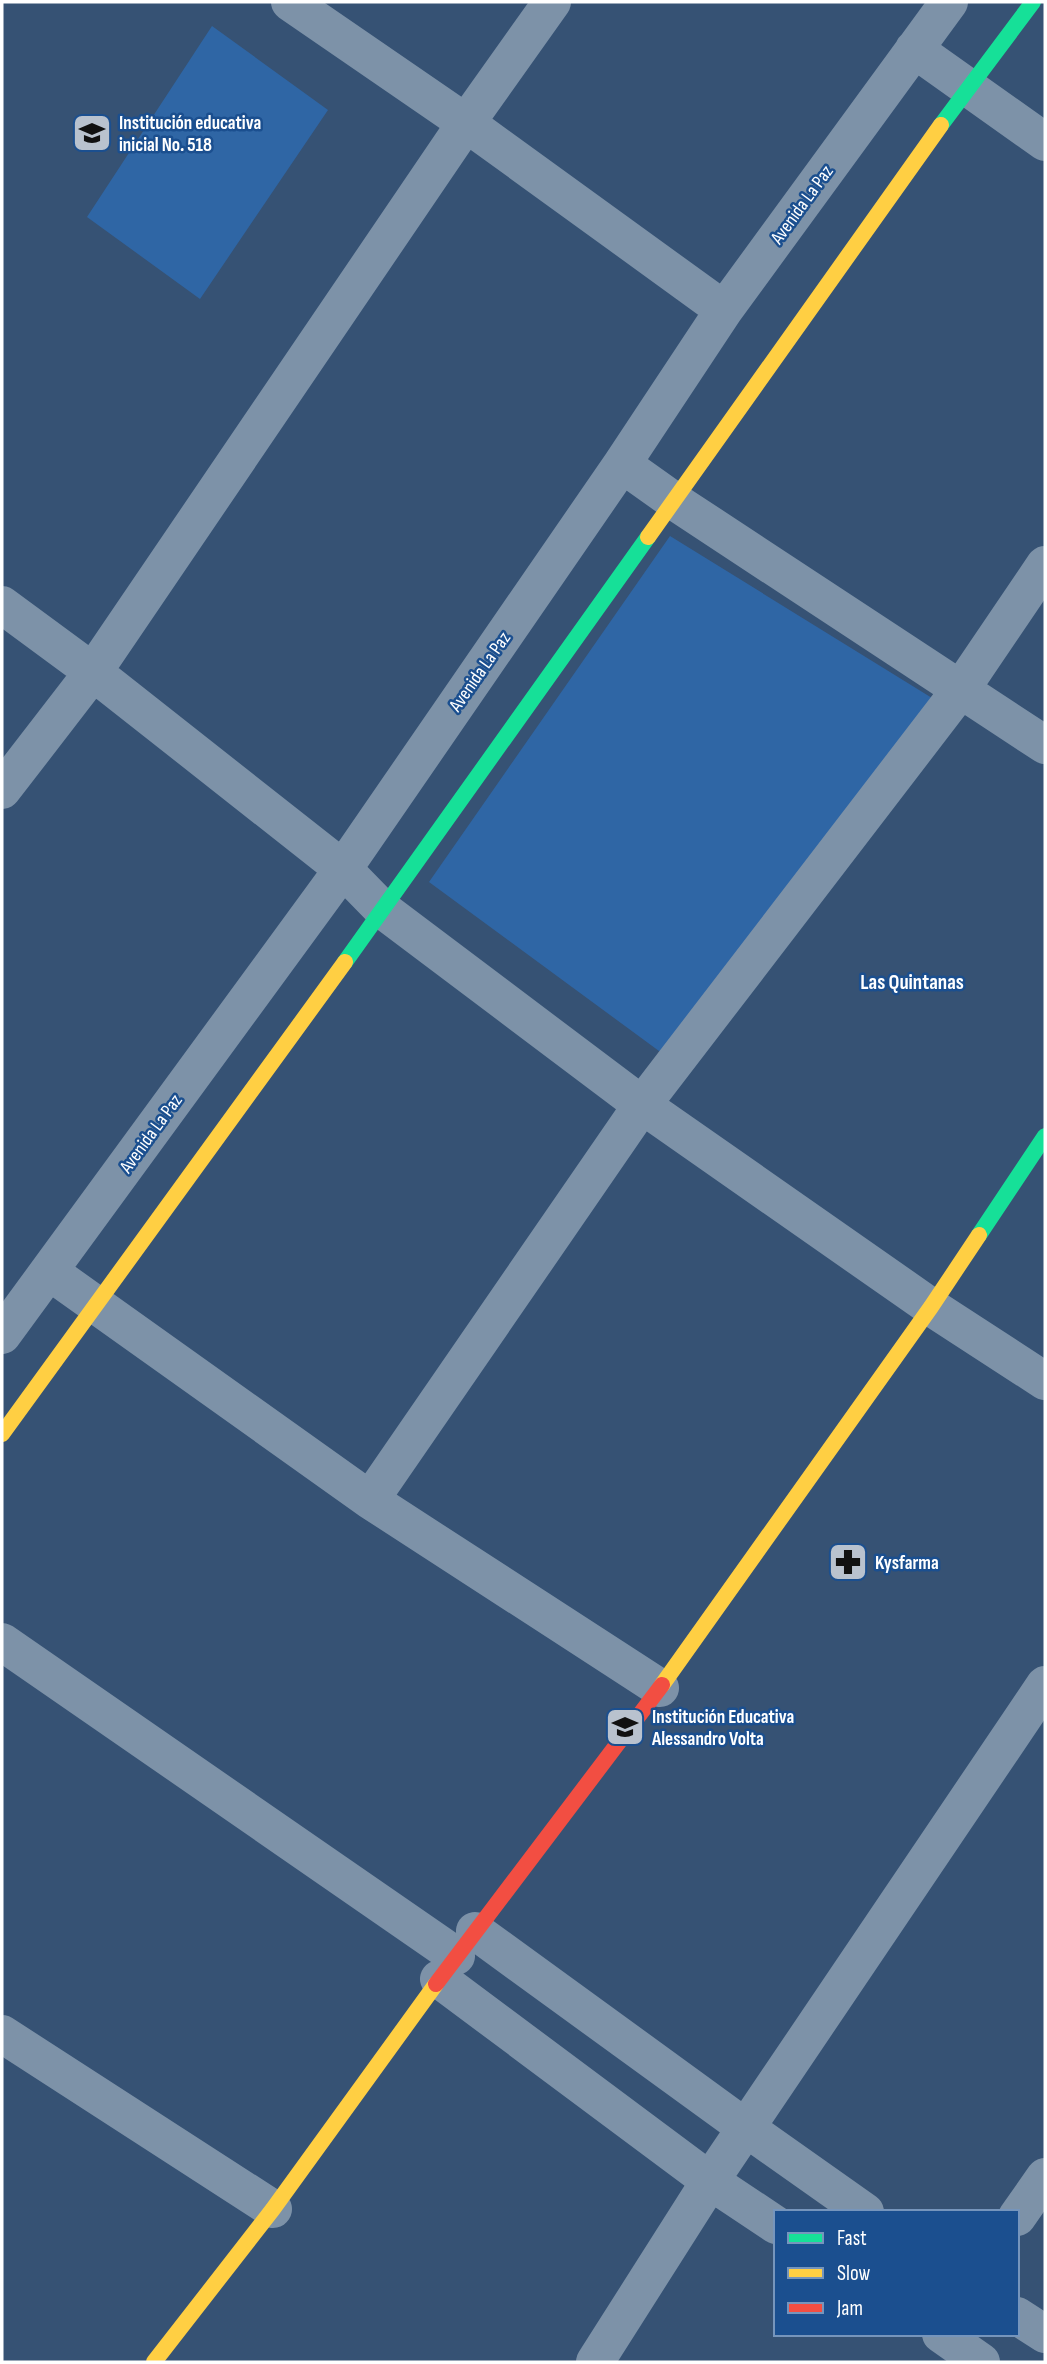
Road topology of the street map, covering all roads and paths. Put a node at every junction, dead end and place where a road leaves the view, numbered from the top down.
1 (290, 2) edge
2 (552, 2) edge
3 (949, 2) edge
4 (1033, 2) edge
5 (914, 49) junction
6 (967, 88) junction
7 (466, 123) junction
8 (1045, 142) edge
9 (724, 310) junction
10 (622, 464) junction
11 (674, 501) junction
12 (1045, 565) edge
13 (2, 605) edge
14 (93, 672) junction
15 (961, 689) junction
16 (1045, 744) edge
17 (2, 790) edge
18 (343, 869) junction
19 (383, 909) junction
20 (642, 1105) junction
21 (1045, 1136) edge
22 (50, 1272) junction
23 (96, 1306) junction
24 (931, 1307) junction
25 (2, 1335) edge
26 (1045, 1381) edge
27 (2, 1434) edge
28 (370, 1500) junction
29 (2, 1642) edge
30 (1045, 1685) edge
31 (660, 1688) junction
32 (457, 1956) junction
33 (2, 2034) edge
34 (746, 2128) junction
35 (1045, 2177) edge
36 (710, 2182) junction
37 (274, 2209) junction
38 (862, 2210) edge
39 (1019, 2214) edge
40 (774, 2224) edge
41 (1019, 2317) edge
42 (1045, 2334) edge
43 (944, 2336) edge
44 (154, 2362) edge
45 (595, 2362) edge
46 (981, 2362) edge

1 - 7 street
2 - 7 street
3 - 5 street, Avenida La Paz
4 - 6 street
5 - 6 street
5 - 9 street, Avenida La Paz
6 - 8 street
6 - 11 street
7 - 9 street
7 - 14 street
9 - 10 street, Avenida La Paz
10 - 11 street
10 - 18 street, Avenida La Paz
11 - 15 street
11 - 19 street
12 - 15 street
13 - 14 street
14 - 17 street
14 - 18 street
15 - 16 street
15 - 20 street
18 - 19 street
18 - 22 street, Avenida La Paz
19 - 20 street
19 - 23 street
20 - 24 street
20 - 28 street
21 - 24 street
22 - 23 street
22 - 25 street, Avenida La Paz
23 - 27 street
23 - 28 street
24 - 26 street
24 - 31 street
28 - 31 street
29 - 32 street
30 - 34 street
31 - 32 street
32 - 34 street
32 - 36 street
32 - 37 street
33 - 37 street
34 - 36 street
34 - 38 street
35 - 39 street
36 - 40 street
36 - 45 street
37 - 44 street
41 - 42 street
43 - 46 street

